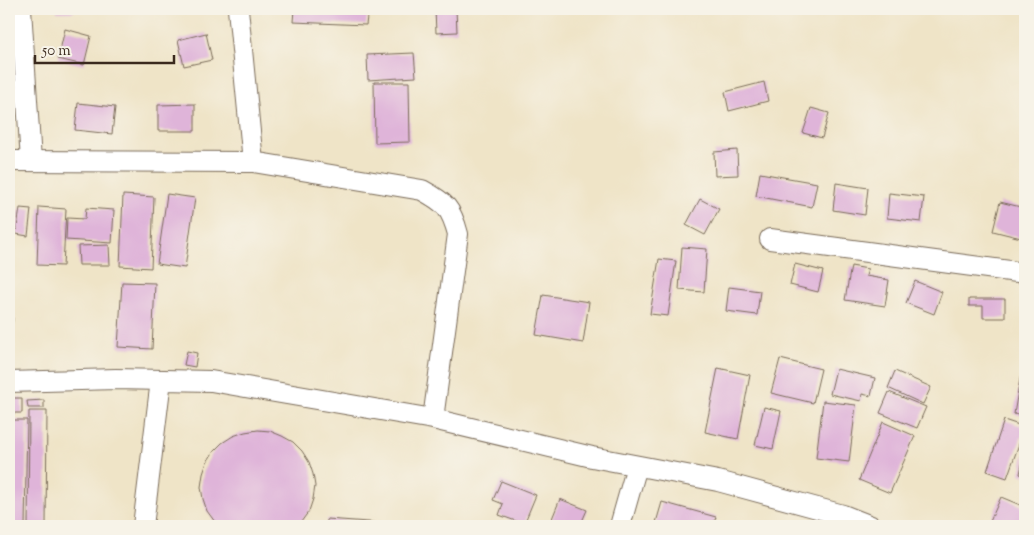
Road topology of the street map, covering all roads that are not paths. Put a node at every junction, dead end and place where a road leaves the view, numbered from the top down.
1 (21, 9) edge
2 (238, 9) edge
3 (9, 161) edge
4 (31, 161) junction
5 (253, 162) junction
6 (770, 239) dead end
7 (1025, 273) edge
8 (161, 380) junction
9 (9, 382) edge
10 (433, 419) junction
11 (637, 466) junction
12 (841, 521) edge
13 (143, 526) edge
14 (620, 526) edge
15 (871, 526) edge

1 - 4 street
2 - 5 street
3 - 4 street
4 - 5 street
5 - 10 street
6 - 7 street
8 - 9 street
8 - 10 street
8 - 13 street
10 - 11 street
11 - 12 street
11 - 14 street
12 - 15 street

